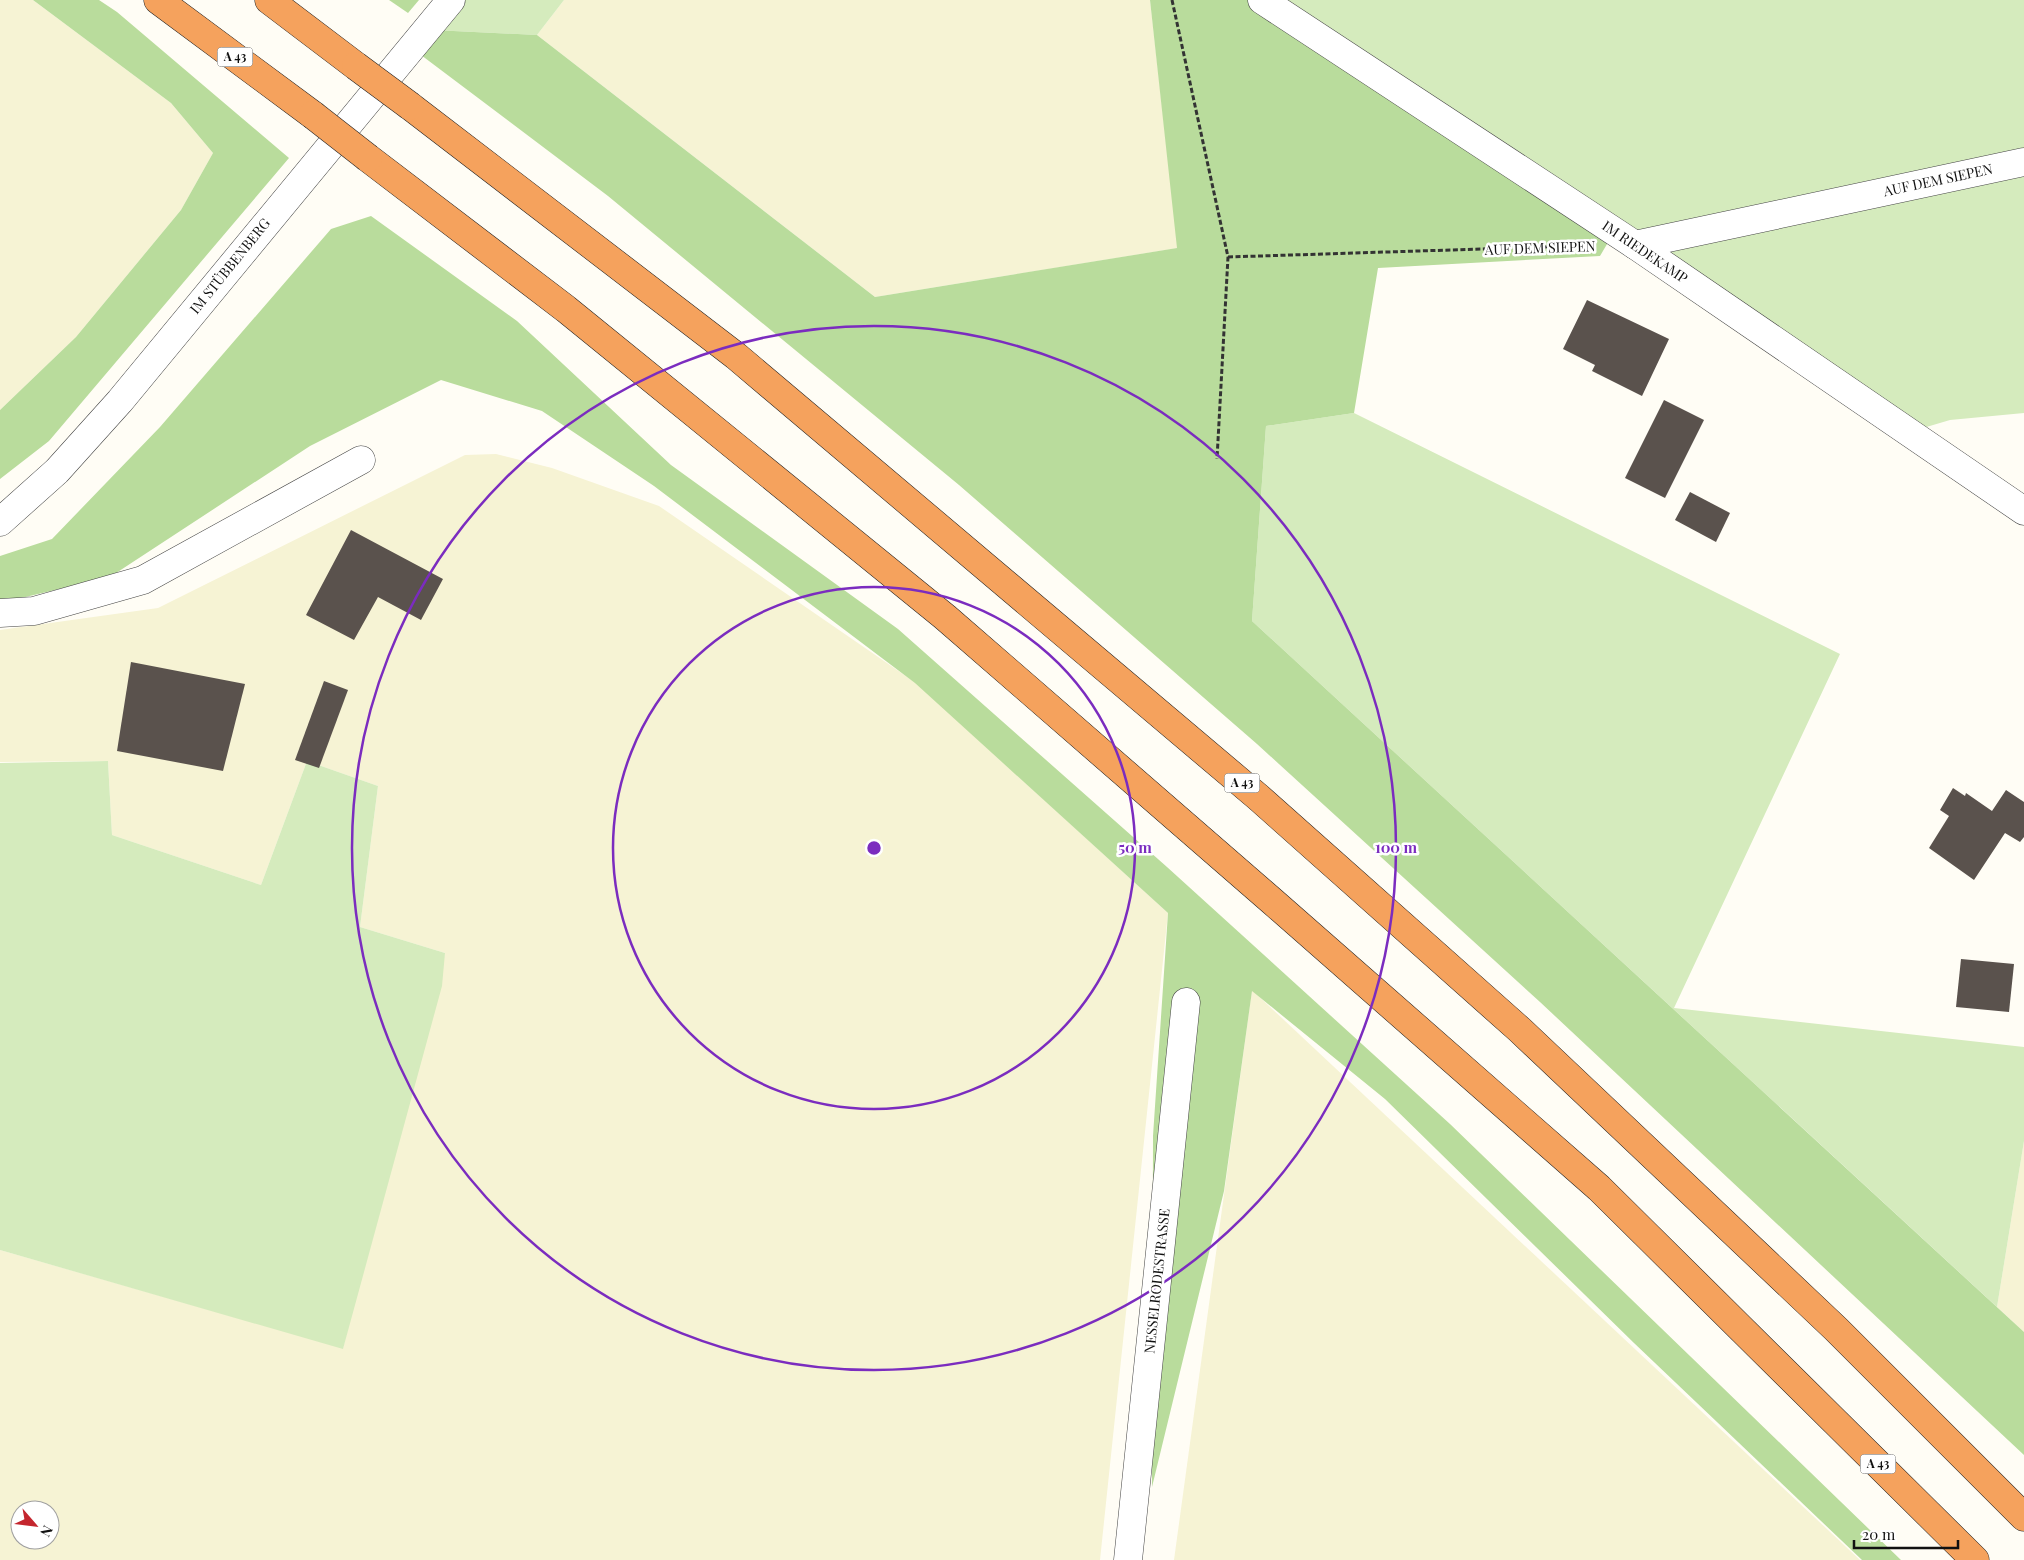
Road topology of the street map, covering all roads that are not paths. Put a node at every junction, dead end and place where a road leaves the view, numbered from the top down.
1 (158, 0) edge
2 (269, 0) edge
3 (451, 0) edge
4 (1262, 0) edge
5 (2024, 162) edge
6 (1635, 245) junction
7 (361, 460) dead end
8 (2024, 512) edge
9 (0, 522) edge
10 (0, 613) edge
11 (1186, 1002) dead end
12 (2024, 1517) edge
13 (1128, 1560) edge
14 (1975, 1560) edge

1 - 14 highway, A 43, bridge
2 - 12 highway, A 43, bridge
3 - 9 street, IM STÜBBENBERG
4 - 6 street, IM RIEDEKAMP
5 - 6 street, AUF DEM SIEPEN
6 - 8 street, IM RIEDEKAMP
7 - 10 street
11 - 13 street, NESSELRODESTRASSE

